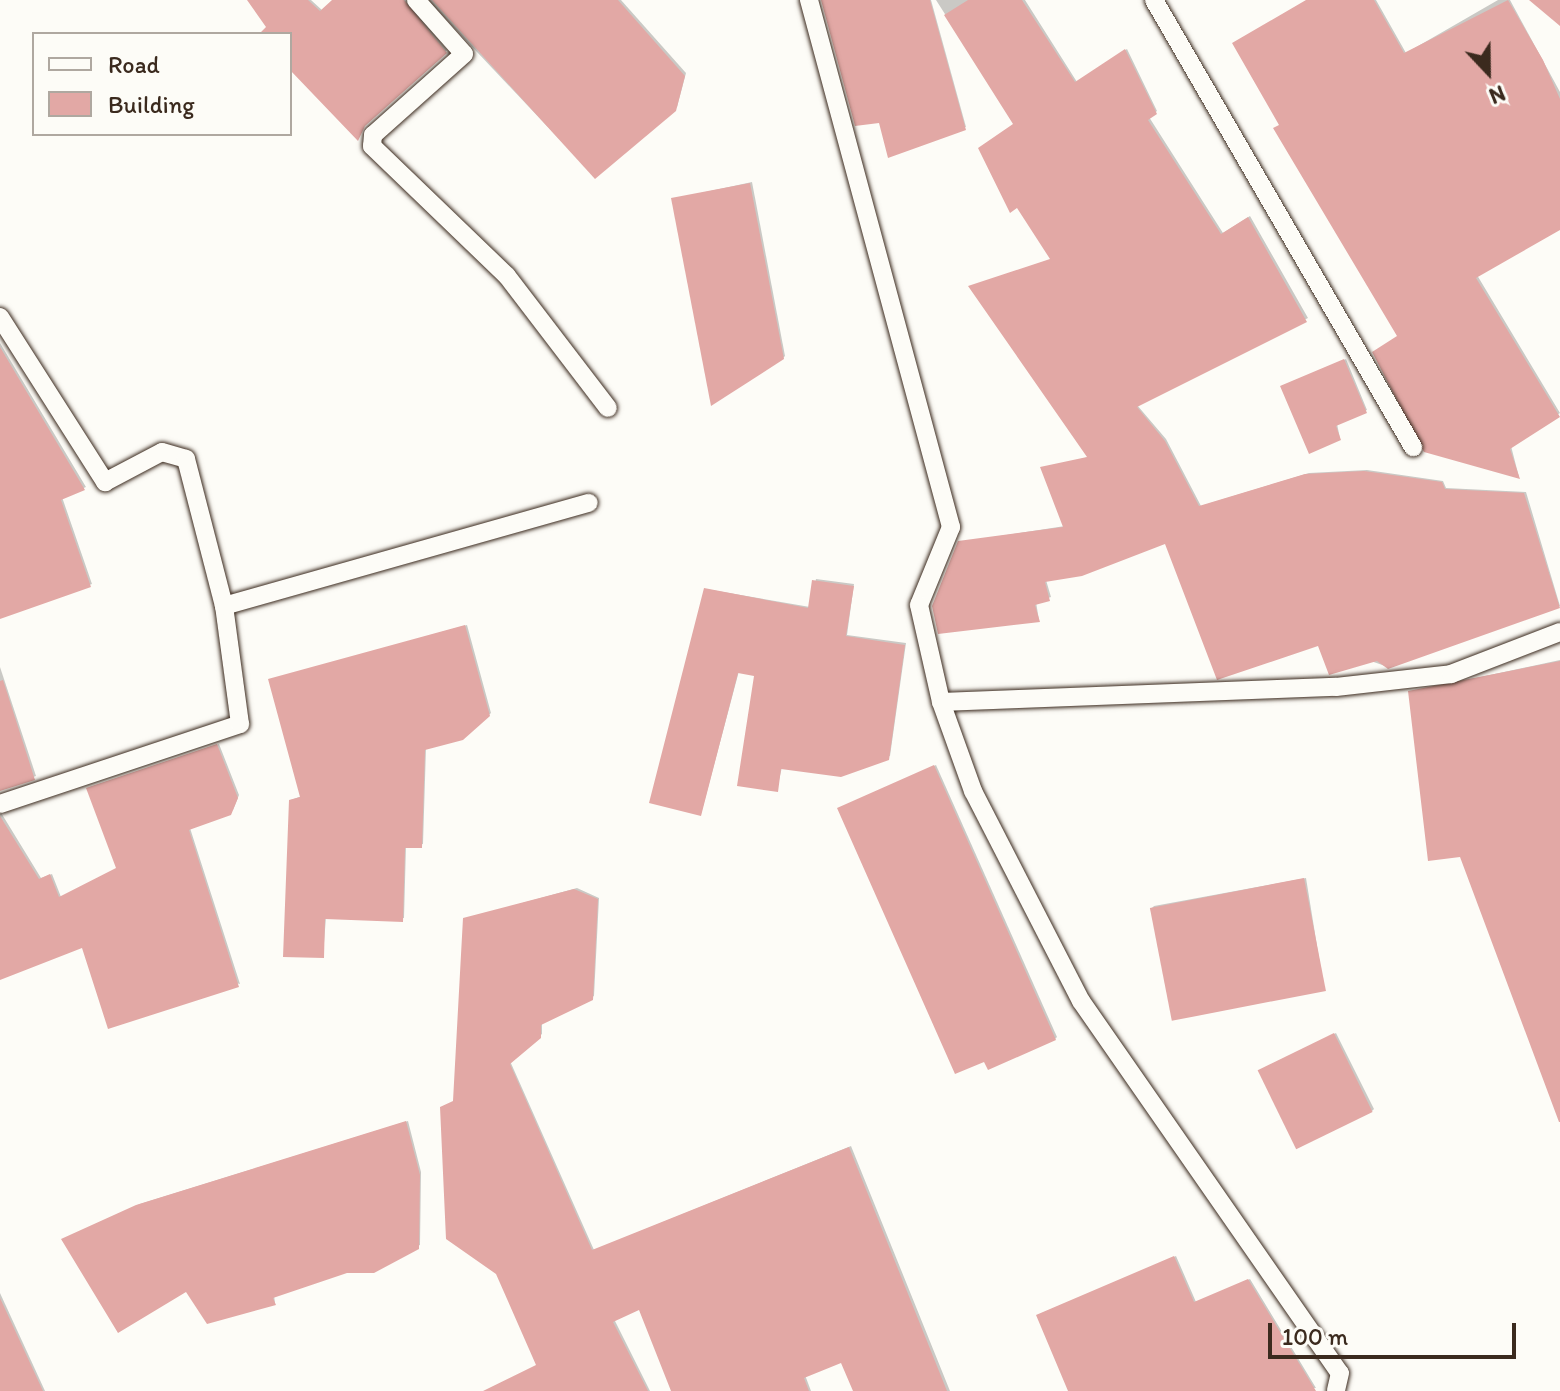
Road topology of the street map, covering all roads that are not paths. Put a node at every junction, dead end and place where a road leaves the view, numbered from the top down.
1 (416, 0) edge
2 (809, 0) edge
3 (1154, 0) edge
4 (0, 317) edge
5 (608, 408) dead end
6 (1413, 447) dead end
7 (589, 503) dead end
8 (224, 606) junction
9 (1560, 632) edge
10 (941, 702) junction
11 (0, 804) edge
12 (1338, 1382) edge
13 (1351, 1391) edge

1 - 5 street
2 - 10 street
3 - 6 street
4 - 8 street
7 - 8 street
8 - 11 street
9 - 10 street
10 - 12 street
12 - 13 street

